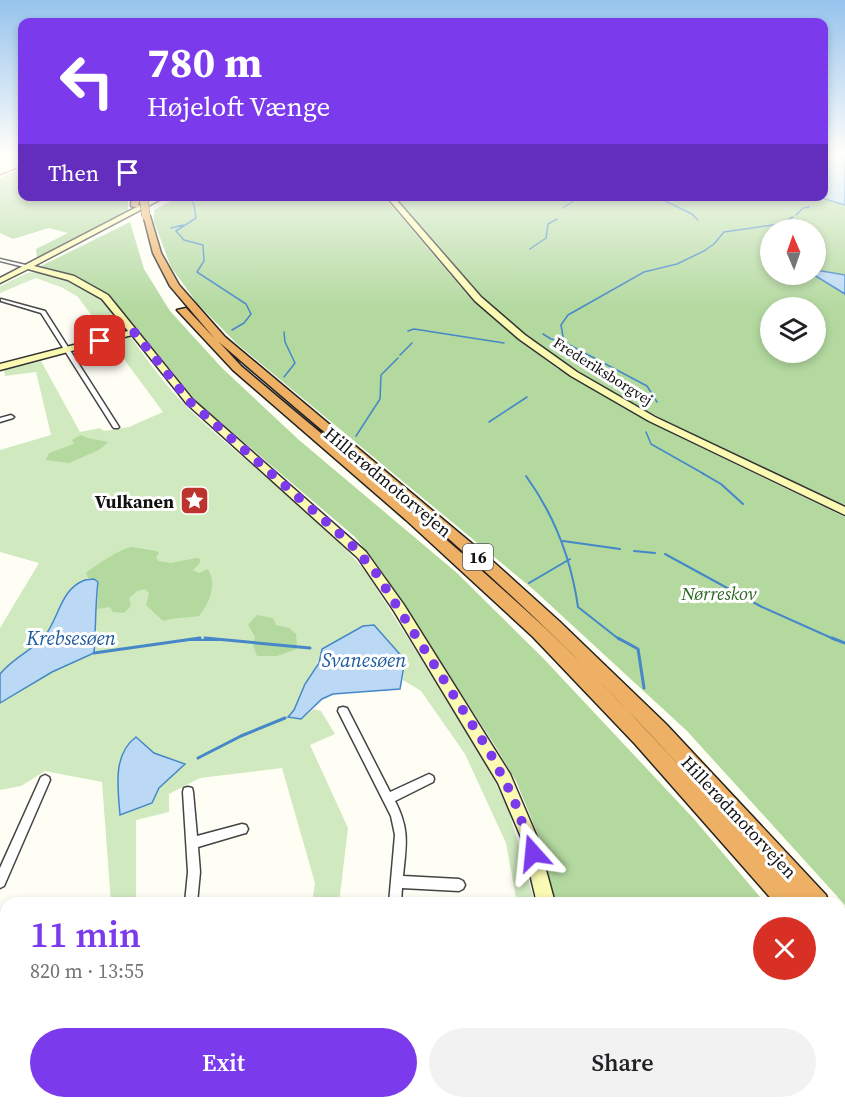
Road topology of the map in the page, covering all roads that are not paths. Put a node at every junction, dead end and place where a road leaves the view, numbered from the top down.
1 (145, 206) edge
2 (153, 206) edge
3 (397, 206) edge
4 (141, 208) edge
5 (0, 260) edge
6 (32, 265) junction
7 (0, 281) edge
8 (3, 300) dead end
9 (134, 332) junction
10 (69, 350) junction
11 (0, 367) edge
12 (11, 417) dead end
13 (0, 420) edge
14 (116, 427) dead end
15 (845, 511) edge
16 (343, 711) dead end
17 (429, 779) dead end
18 (45, 780) dead end
19 (188, 792) dead end
20 (388, 799) junction
21 (242, 829) dead end
22 (192, 843) junction
23 (0, 882) edge
24 (397, 882) junction
25 (459, 885) dead end
26 (192, 897) edge
27 (396, 897) edge
28 (544, 897) edge
29 (785, 897) edge
30 (812, 897) edge

1 - 6 street
2 - 6 street
3 - 15 street, Frederiksborgvej
4 - 29 highway, Hillerødmotorvejen / 16
4 - 30 highway, Hillerødmotorvejen / 16
5 - 6 street
6 - 7 street
6 - 9 street
8 - 10 street
9 - 10 street
9 - 28 street
10 - 11 street
10 - 14 street
12 - 13 street
16 - 20 street
17 - 20 street
18 - 23 street
19 - 22 street
20 - 24 street
21 - 22 street
22 - 26 street
24 - 25 street
24 - 27 street

